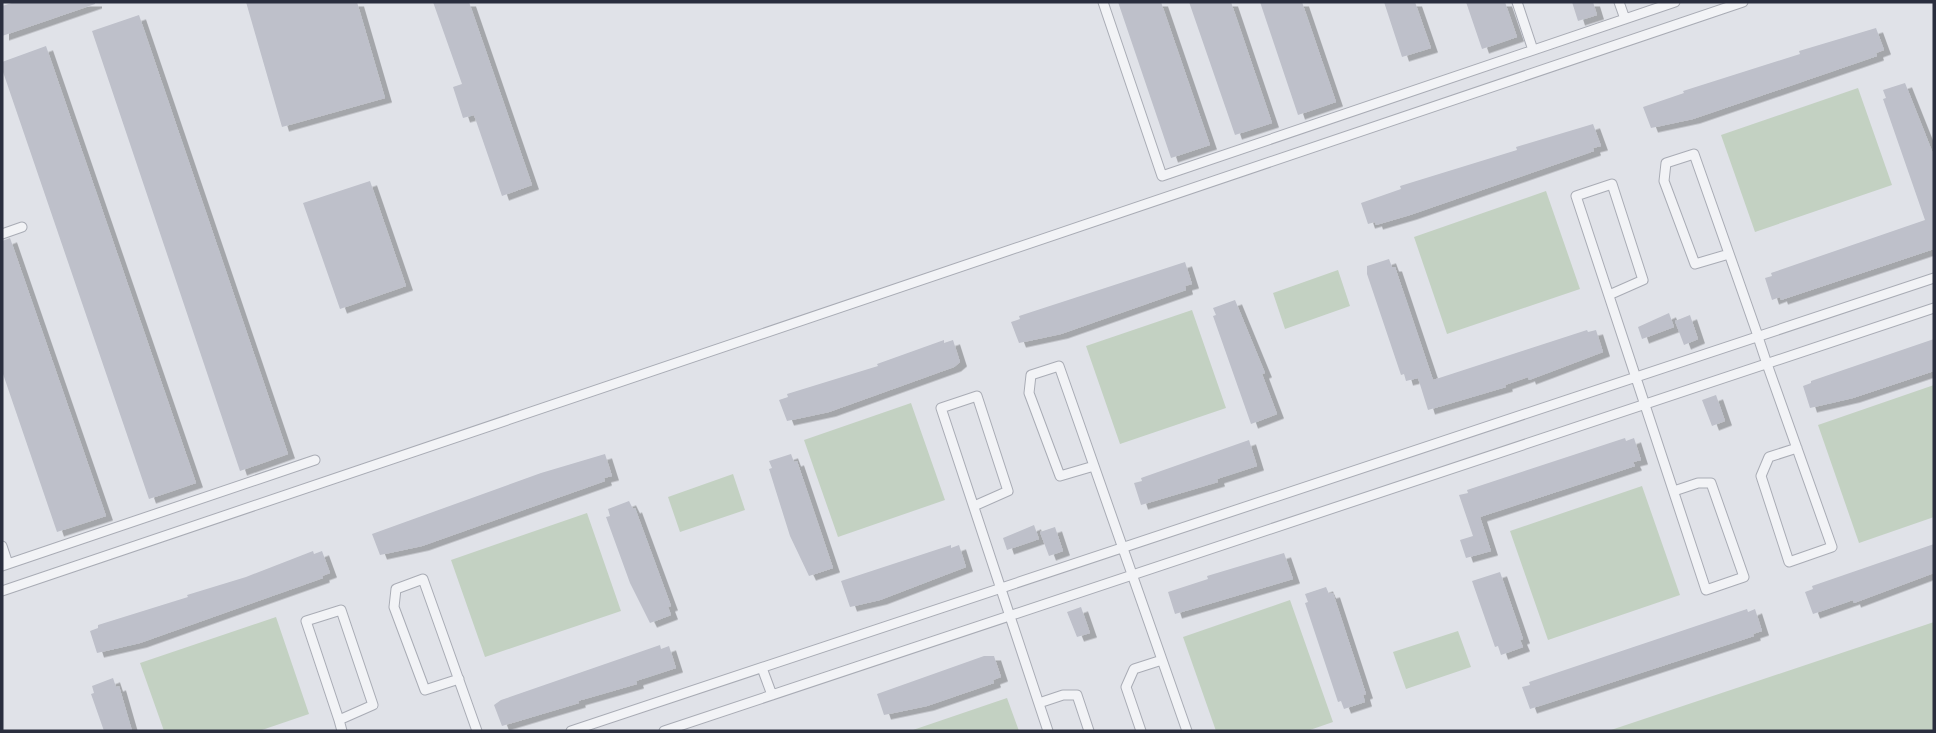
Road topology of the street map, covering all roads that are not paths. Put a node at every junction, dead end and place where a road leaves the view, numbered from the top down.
1 (1103, 2) edge
2 (1517, 2) edge
3 (1619, 2) edge
4 (1675, 2) edge
5 (1743, 2) edge
6 (1625, 19) junction
7 (1533, 50) junction
8 (22, 227) dead end
9 (2, 234) edge
10 (1729, 254) junction
11 (1934, 278) edge
12 (1609, 295) junction
13 (1934, 308) edge
14 (1758, 337) junction
15 (1767, 364) junction
16 (1636, 377) junction
17 (1645, 405) junction
18 (1797, 448) junction
19 (316, 460) dead end
20 (1094, 466) junction
21 (1674, 491) junction
22 (974, 506) junction
23 (2, 546) edge
24 (1123, 548) junction
25 (5, 565) edge
26 (1132, 575) junction
27 (1001, 588) junction
28 (2, 592) edge
29 (1010, 616) junction
30 (1162, 660) junction
31 (762, 668) junction
32 (459, 679) junction
33 (772, 695) junction
34 (1039, 703) junction
35 (339, 720) junction
36 (342, 731) edge
37 (477, 731) edge
38 (571, 731) edge
39 (664, 731) edge
40 (1048, 731) edge
41 (1089, 731) edge
42 (1141, 731) edge
43 (1187, 731) edge

1 - 7 lane
2 - 7 lane
3 - 6 lane
4 - 6 lane
5 - 28 lane
6 - 7 lane
8 - 9 lane
10 - 10 lane
10 - 14 lane
11 - 14 lane
12 - 12 lane
12 - 16 lane
13 - 15 lane
14 - 15 lane
14 - 16 lane
15 - 17 lane
15 - 18 lane
16 - 17 lane
16 - 24 lane
17 - 21 lane
17 - 26 lane
18 - 18 lane
19 - 25 lane
20 - 20 lane
20 - 24 lane
21 - 21 lane
22 - 22 lane
22 - 27 lane
23 - 25 lane
24 - 26 lane
24 - 27 lane
26 - 29 lane
26 - 30 lane
27 - 29 lane
27 - 31 lane
29 - 33 lane
29 - 34 lane
30 - 42 lane
30 - 43 lane
31 - 33 lane
31 - 38 lane
32 - 32 lane
32 - 37 lane
33 - 39 lane
34 - 40 lane
34 - 41 lane
35 - 35 lane
35 - 36 lane

